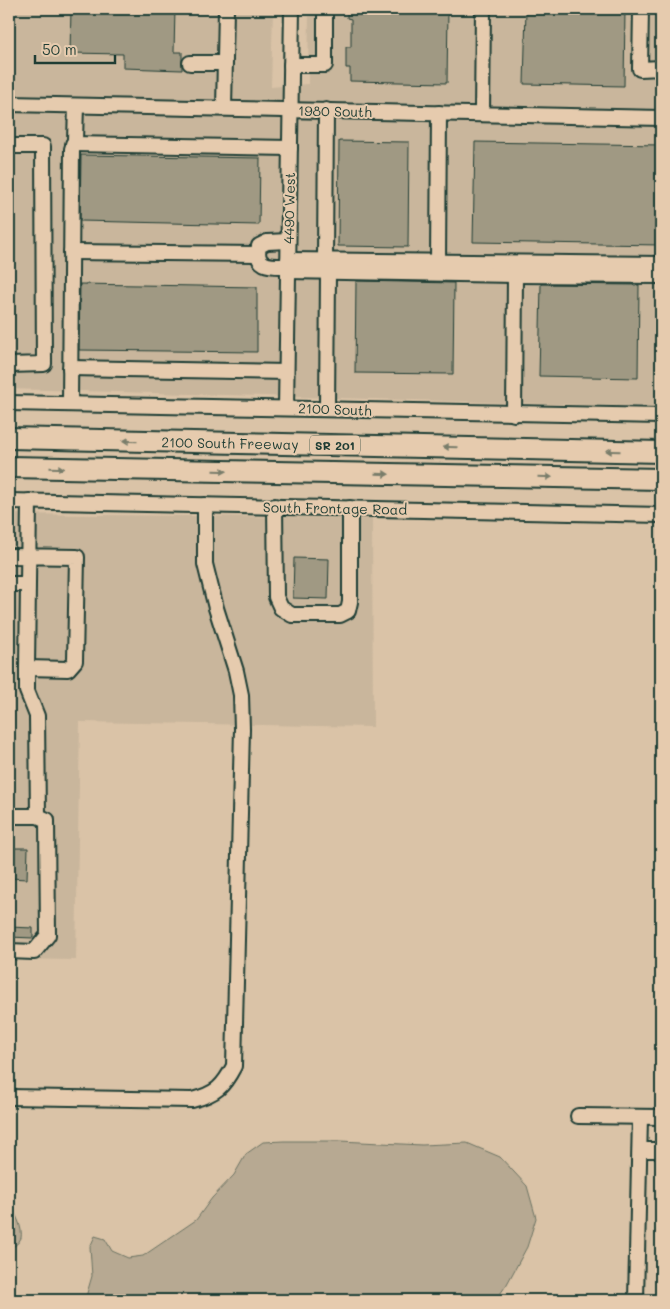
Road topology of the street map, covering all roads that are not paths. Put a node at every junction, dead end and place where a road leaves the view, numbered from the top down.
1 (226, 9) edge
2 (292, 9) edge
3 (325, 9) edge
4 (483, 9) edge
5 (641, 9) edge
6 (190, 62) dead end
7 (225, 63) junction
8 (291, 65) junction
9 (661, 68) edge
10 (9, 104) edge
11 (76, 106) junction
12 (224, 108) junction
13 (290, 110) junction
14 (326, 110) junction
15 (439, 113) junction
16 (482, 114) junction
17 (661, 118) edge
18 (73, 144) junction
19 (9, 146) edge
20 (290, 148) junction
21 (288, 241) junction
22 (71, 252) junction
23 (258, 254) junction
24 (438, 262) junction
25 (661, 264) edge
26 (288, 266) junction
27 (326, 266) junction
28 (515, 276) junction
29 (661, 276) edge
30 (9, 365) edge
31 (70, 368) junction
32 (286, 372) junction
33 (9, 403) edge
34 (70, 404) junction
35 (286, 408) junction
36 (326, 409) junction
37 (514, 414) junction
38 (661, 416) edge
39 (9, 438) edge
40 (661, 452) edge
41 (9, 467) edge
42 (661, 479) edge
43 (9, 501) edge
44 (29, 502) junction
45 (206, 505) junction
46 (275, 506) junction
47 (350, 508) junction
48 (661, 515) edge
49 (9, 556) edge
50 (28, 556) junction
51 (9, 584) edge
52 (27, 584) junction
53 (27, 668) junction
54 (9, 816) edge
55 (38, 816) junction
56 (9, 952) edge
57 (9, 1097) edge
58 (578, 1116) dead end
59 (640, 1117) junction
60 (661, 1117) edge
61 (640, 1150) junction
62 (661, 1150) edge
63 (636, 1300) edge

1 - 7 street
2 - 8 street, 4490 West
3 - 8 street
4 - 16 street
5 - 9 street
6 - 7 street
7 - 12 street
8 - 13 street, 4490 West
10 - 11 street, 1980 South
11 - 12 street, 1980 South
11 - 18 street
12 - 13 street, 1980 South
13 - 14 street, 1980 South
13 - 20 street, 4490 West
14 - 15 street, 1980 South
14 - 27 street
15 - 16 street, 1980 South
15 - 24 street
16 - 17 street, 1980 South
18 - 20 street
18 - 22 street
19 - 30 street
20 - 21 street, 4490 West
21 - 23 street
21 - 26 street, 4490 West
22 - 23 street
22 - 31 street
23 - 26 street
24 - 25 street
24 - 27 street
26 - 27 street
26 - 32 street, 4490 West
27 - 28 street
27 - 36 street
28 - 29 street
28 - 37 street
31 - 32 street
31 - 34 street
32 - 35 street, 4490 West
33 - 34 street, 2100 South
34 - 35 street, 2100 South
35 - 36 street, 2100 South
36 - 37 street, 2100 South
37 - 38 street, 2100 South
40 -> 39 highway, 2100 South Freeway / SR 201
41 -> 42 highway, 2100 South Freeway / SR 201
43 - 44 street, South Frontage Road
44 - 45 street, South Frontage Road
44 - 50 street
45 - 46 street, South Frontage Road
45 - 57 street
46 - 47 street, South Frontage Road
46 - 47 street
47 - 48 street, South Frontage Road
49 - 50 street
50 - 52 street
50 - 53 street
51 - 52 street
52 - 53 street
53 - 55 street
54 - 55 street
55 - 56 street
58 - 59 street
59 - 60 street
59 - 61 street
61 - 62 street
61 - 63 street

